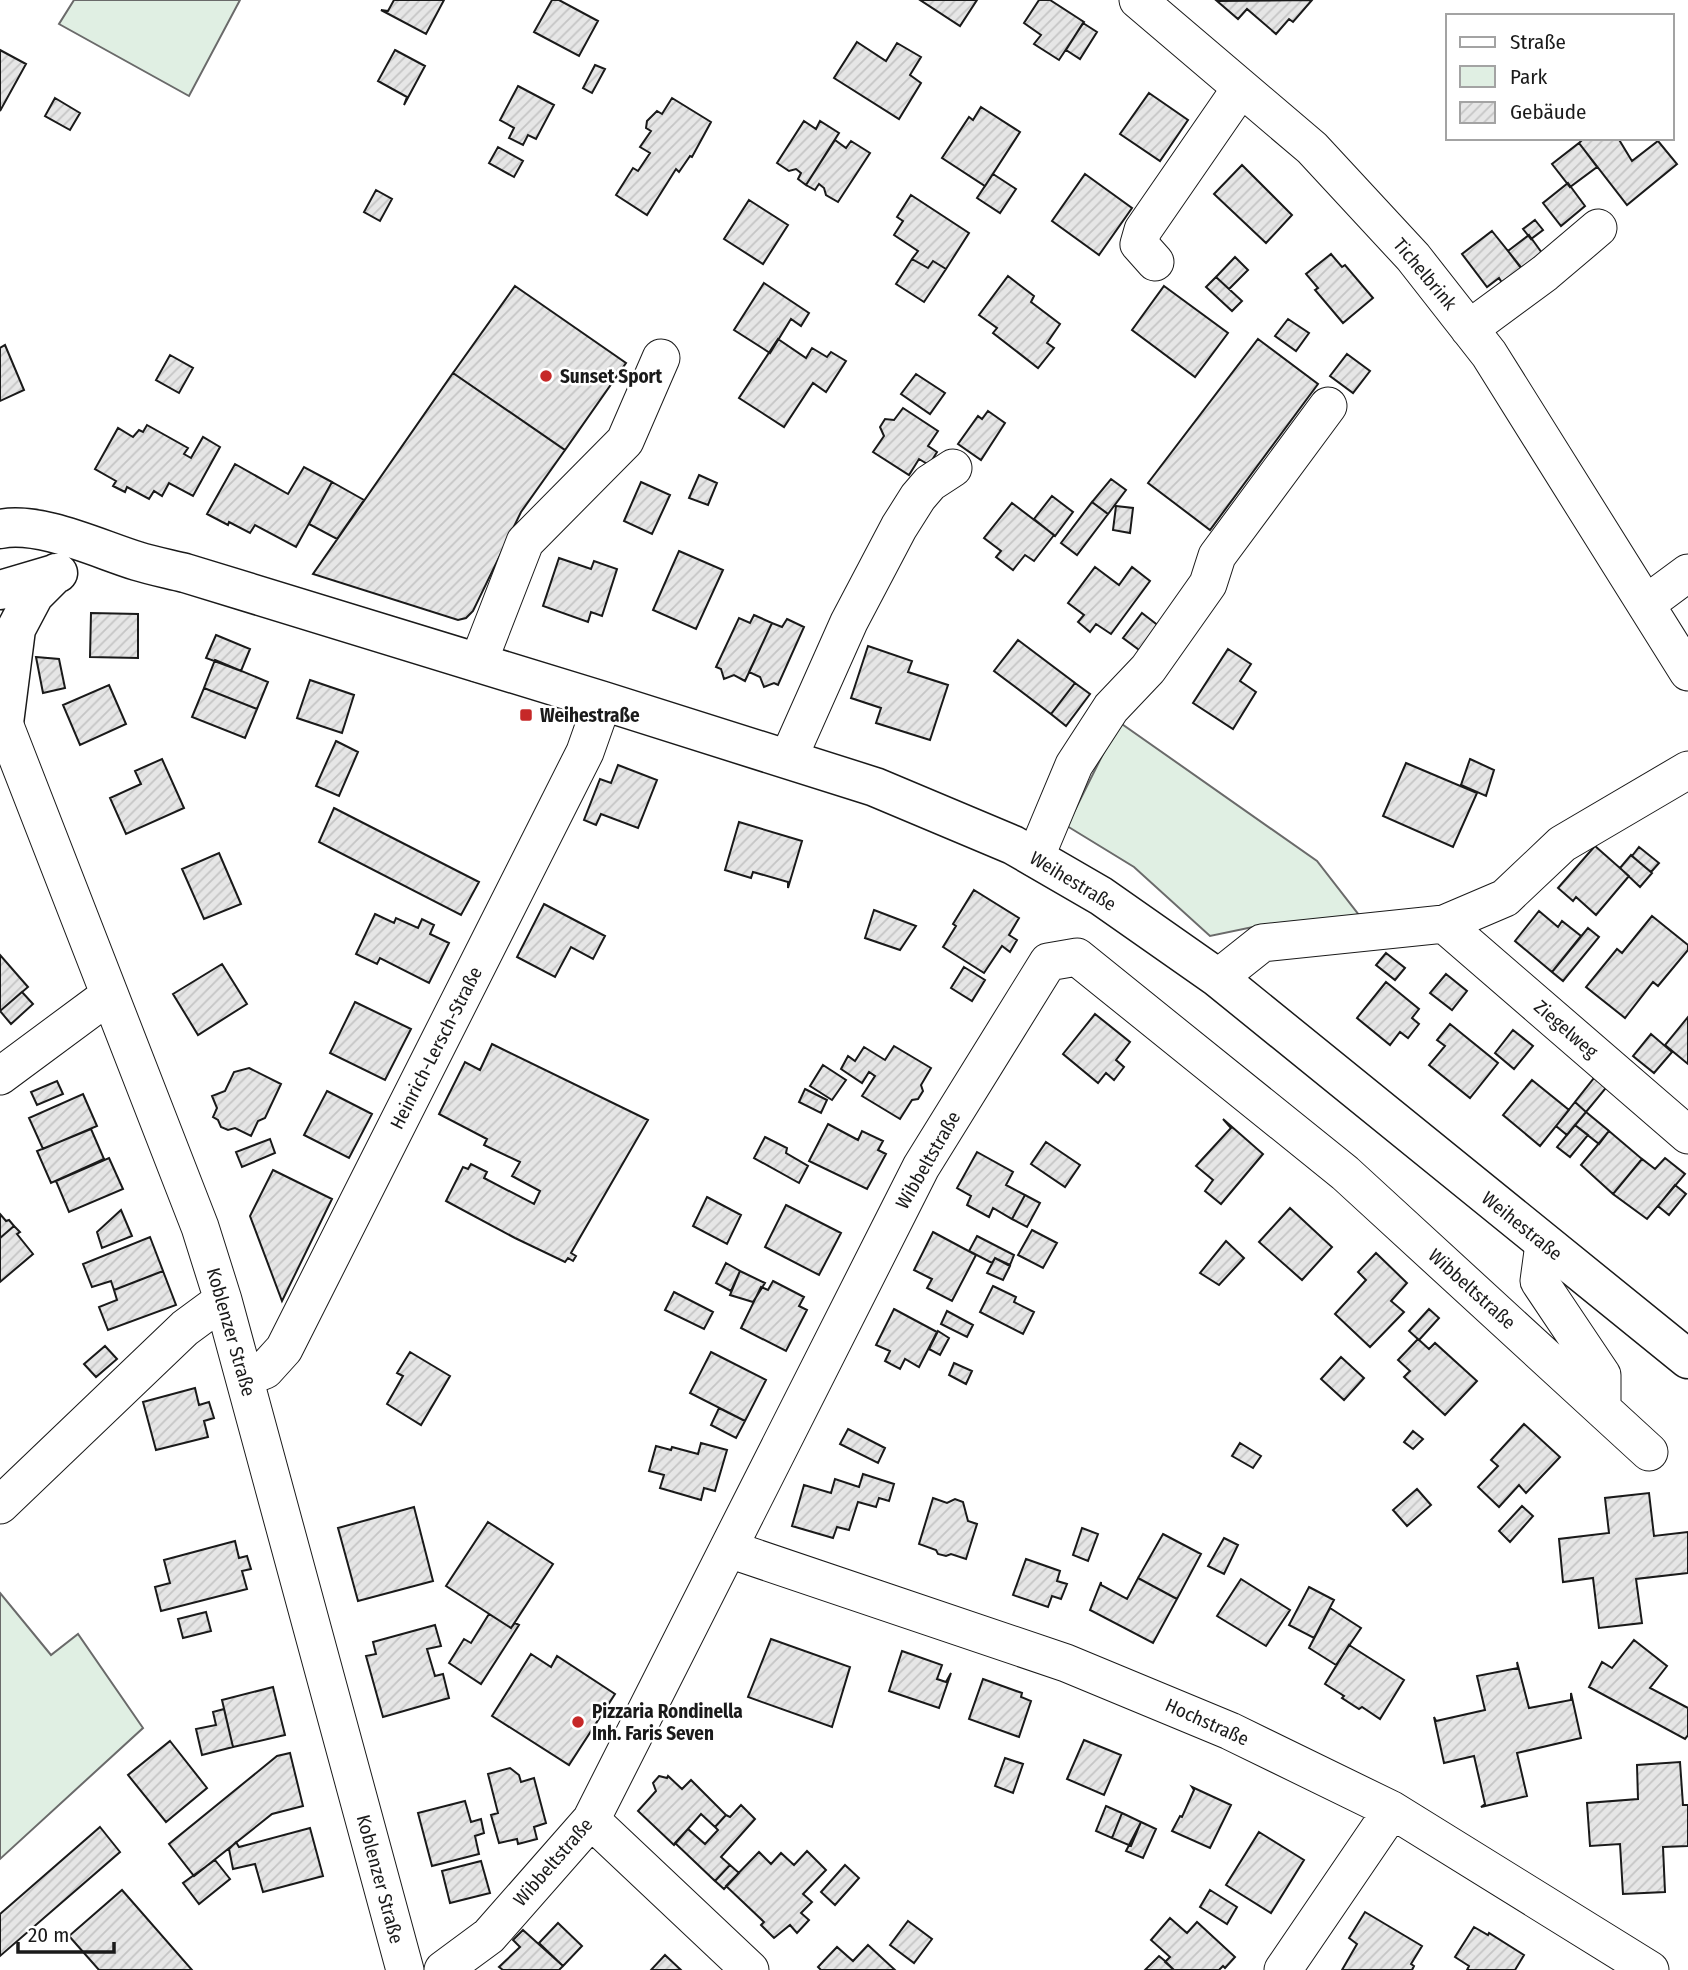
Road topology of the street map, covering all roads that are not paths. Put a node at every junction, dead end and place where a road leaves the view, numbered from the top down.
1 (1138, 0) edge
2 (1241, 88) junction
3 (1598, 228) dead end
4 (1155, 262) dead end
5 (1469, 329) junction
6 (661, 358) dead end
7 (1328, 406) dead end
8 (953, 468) dead end
9 (0, 529) edge
10 (139, 561) junction
11 (56, 573) junction
12 (1688, 573) edge
13 (0, 590) edge
14 (1646, 604) junction
15 (478, 663) junction
16 (1688, 672) edge
17 (603, 701) junction
18 (2, 718) edge
19 (788, 759) junction
20 (1688, 770) edge
21 (1035, 858) junction
22 (1444, 924) junction
23 (1218, 978) junction
24 (108, 996) junction
25 (0, 1076) edge
26 (1688, 1135) edge
27 (1544, 1244) junction
28 (223, 1300) junction
29 (1688, 1359) edge
30 (245, 1378) junction
31 (1602, 1408) junction
32 (1649, 1452) dead end
33 (0, 1505) edge
34 (729, 1549) junction
35 (1392, 1810) junction
36 (591, 1820) junction
37 (405, 1970) edge
38 (443, 1970) edge
39 (750, 1970) edge
40 (1283, 1970) edge
41 (1650, 1970) edge

1 - 2 street, Tichelbrink
2 - 4 street
2 - 5 street, Tichelbrink
3 - 5 street
5 - 14 street, Tichelbrink
6 - 15 street
7 - 21 street
8 - 19 street
9 - 10 main road, Weihestraße
10 - 11 main road, Weihestraße
10 - 15 main road, Weihestraße
11 - 13 main road, Weihestraße
11 - 18 main road
12 - 14 street
14 - 16 street, Tichelbrink
15 - 17 main road, Weihestraße
17 - 19 main road, Weihestraße
17 - 30 street, Heinrich-Lersch-Straße
18 - 24 street, Koblenzer Straße
19 - 21 main road, Weihestraße
20 - 22 street
21 - 23 main road, Weihestraße
22 - 23 street
22 - 26 street, Ziegelweg
23 - 27 main road, Weihestraße
24 - 25 street
24 - 28 street, Koblenzer Straße
27 - 29 main road, Weihestraße
27 - 31 street
28 - 30 street, Koblenzer Straße
28 - 33 street
30 - 37 street, Koblenzer Straße
31 - 32 street, Wibbeltstraße
31 - 34 street, Wibbeltstraße
34 - 35 street, Hochstraße
34 - 36 street, Wibbeltstraße
35 - 40 street
35 - 41 street, Hochstraße
36 - 38 street, Wibbeltstraße
36 - 39 street

